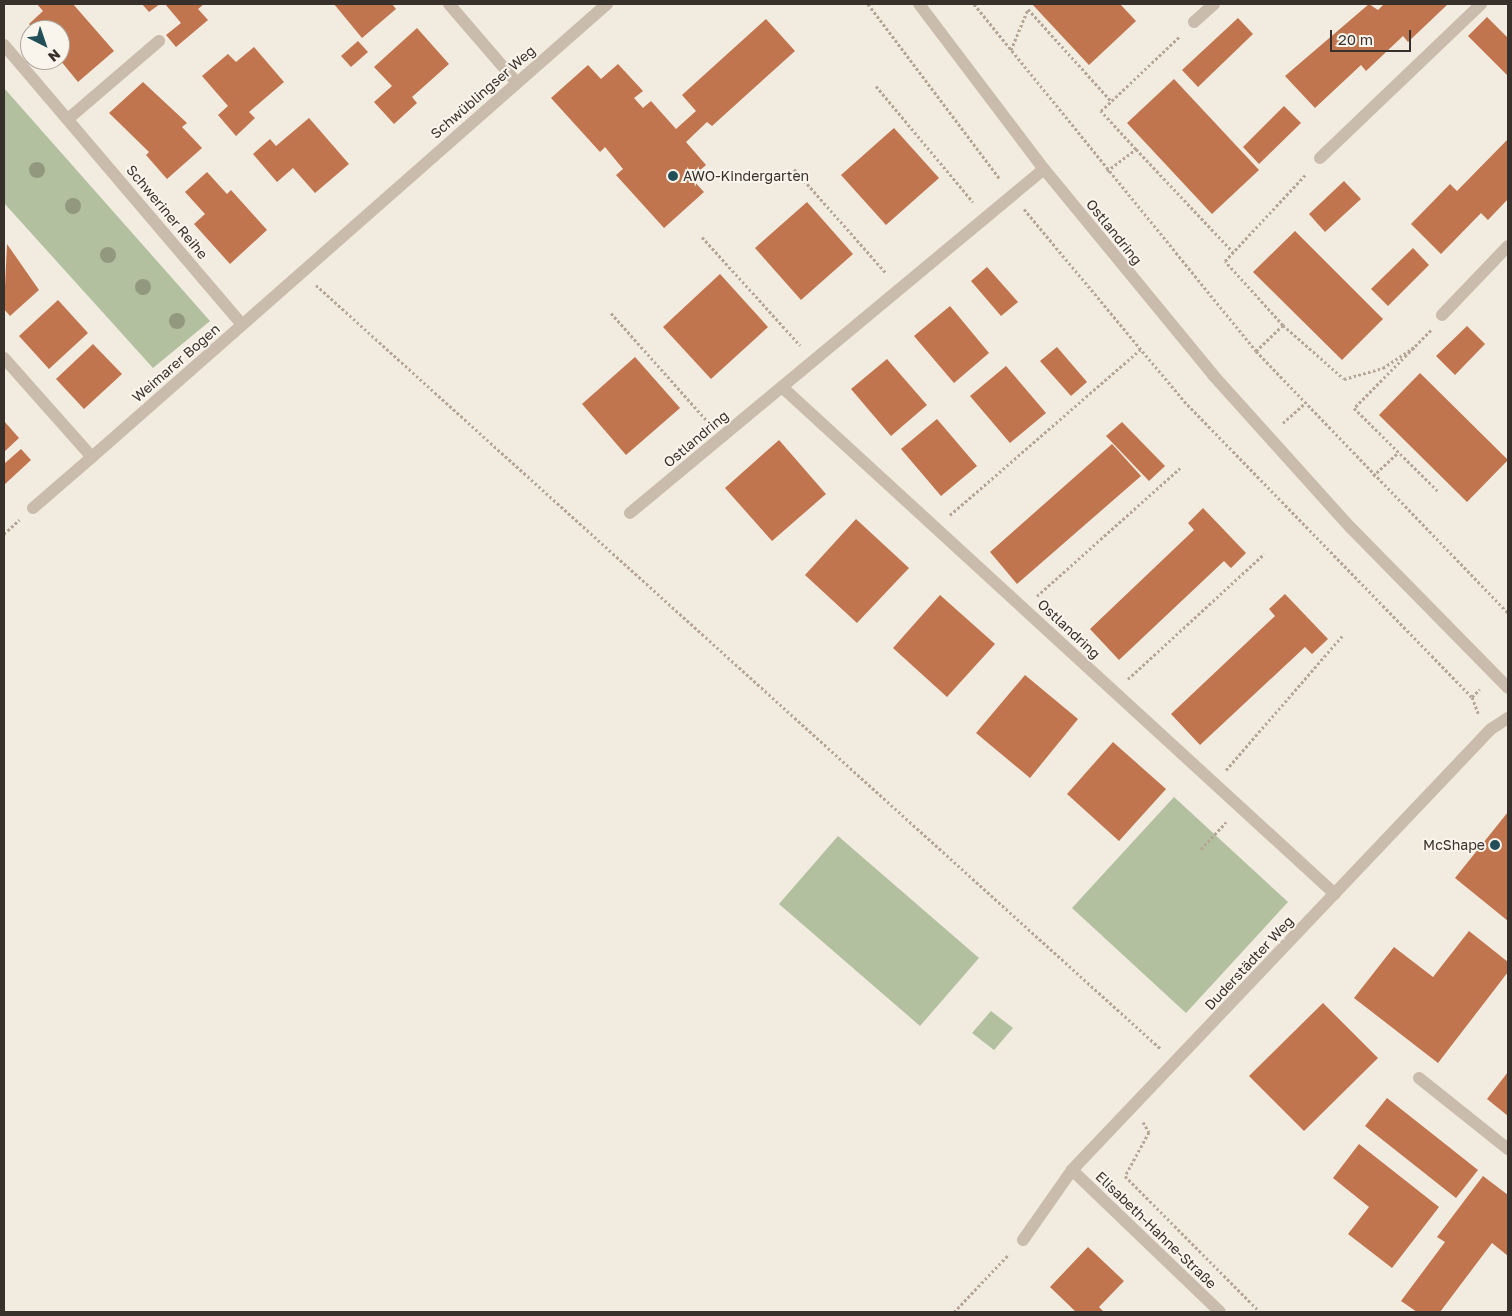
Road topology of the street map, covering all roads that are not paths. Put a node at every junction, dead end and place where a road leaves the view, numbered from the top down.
1 (449, 4) edge
2 (607, 4) edge
3 (919, 4) edge
4 (1214, 4) edge
5 (1481, 4) edge
6 (1194, 22) road end
7 (159, 42) dead end
8 (4, 45) edge
9 (517, 83) junction
10 (68, 118) junction
11 (1320, 158) road end
12 (1044, 169) junction
13 (380, 203) joint
14 (1508, 246) edge
15 (1442, 316) road end
16 (242, 325) junction
17 (4, 358) edge
18 (782, 387) junction
19 (92, 457) junction
20 (33, 508) dead end
21 (630, 513) dead end
22 (1508, 688) edge
23 (1508, 718) edge
24 (1335, 894) junction
25 (1419, 1078) dead end
26 (1508, 1149) edge
27 (1072, 1170) junction
28 (1023, 1240) road end
29 (1220, 1312) edge

1 - 9 street
2 - 9 street, Schwüblingser Weg
3 - 12 street, Ostlandring
4 - 6 street
5 - 11 street
7 - 10 street
8 - 10 street, Schweriner Reihe
9 - 13 street, Schwüblingser Weg
10 - 16 street, Schweriner Reihe
12 - 18 street, Ostlandring
12 - 22 street, Ostlandring
13 - 16 street, Weimarer Bogen
14 - 15 street
16 - 19 street, Weimarer Bogen
17 - 19 street
18 - 21 street, Ostlandring
18 - 24 street, Ostlandring
19 - 20 street, Weimarer Bogen
23 - 24 street, Duderstädter Weg
24 - 27 street, Duderstädter Weg
25 - 26 street
27 - 28 street, Duderstädter Weg
27 - 29 street, Elisabeth-Hahne-Straße

